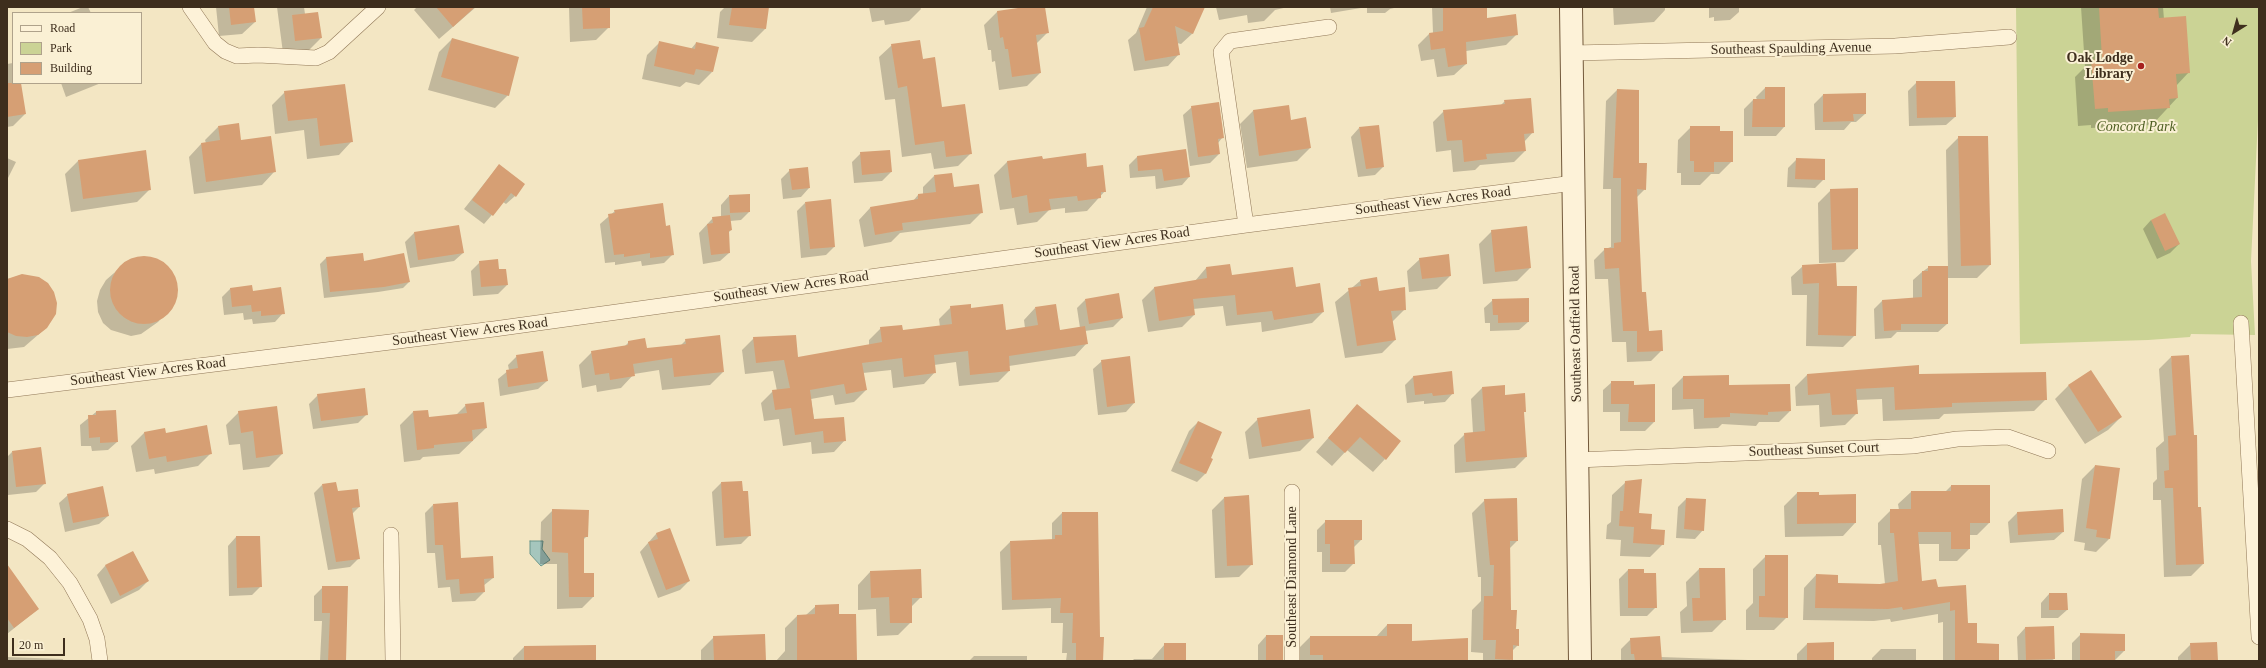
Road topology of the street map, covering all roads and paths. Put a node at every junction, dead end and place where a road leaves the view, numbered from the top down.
1 (190, 7) edge
2 (378, 7) edge
3 (1571, 7) edge
4 (1329, 27) dead end
5 (2009, 37) dead end
6 (1572, 53) junction
7 (1574, 183) junction
8 (1246, 225) junction
9 (2241, 324) dead end
10 (7, 390) edge
11 (2048, 451) dead end
12 (1578, 460) junction
13 (1292, 492) dead end
14 (7, 529) edge
15 (391, 535) dead end
16 (2259, 637) edge
17 (100, 661) edge
18 (393, 661) edge
19 (1292, 661) edge
20 (1580, 661) edge

1 - 2 street
3 - 6 main road, Southeast Oatfield Road
4 - 8 street
5 - 6 street, Southeast Spaulding Avenue
6 - 7 main road, Southeast Oatfield Road
7 - 8 street, Southeast View Acres Road
7 - 12 main road, Southeast Oatfield Road
8 - 10 street, Southeast View Acres Road
9 - 16 street
11 - 12 street, Southeast Sunset Court
12 - 20 main road, Southeast Oatfield Road
13 - 19 street, Southeast Diamond Lane
14 - 17 street
15 - 18 street

